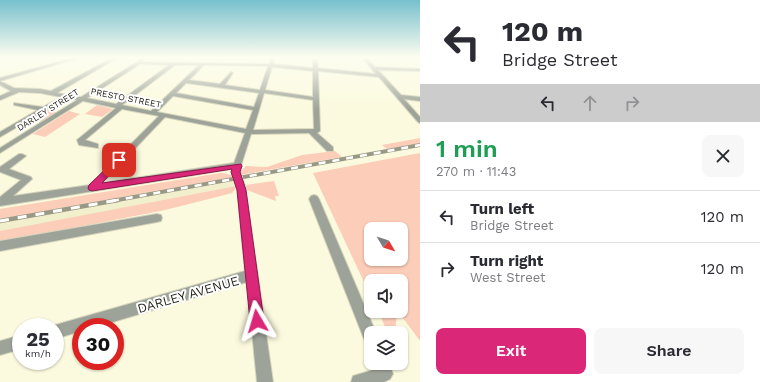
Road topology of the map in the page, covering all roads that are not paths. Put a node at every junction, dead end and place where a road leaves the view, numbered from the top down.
1 (21, 75) edge
2 (85, 75) edge
3 (120, 75) edge
4 (158, 75) edge
5 (192, 75) edge
6 (229, 75) edge
7 (267, 75) edge
8 (316, 75) edge
9 (370, 75) edge
10 (380, 76) joint
11 (0, 81) edge
12 (185, 81) junction
13 (221, 86) junction
14 (20, 90) junction
15 (261, 92) junction
16 (52, 93) junction
17 (171, 94) junction
18 (66, 96) junction
19 (399, 97) junction
20 (0, 98) edge
21 (420, 98) edge
22 (82, 99) junction
23 (316, 99) junction
24 (17, 103) dead end
25 (119, 106) junction
26 (44, 109) junction
27 (256, 110) junction
28 (152, 113) junction
29 (164, 115) junction
30 (420, 121) edge
31 (314, 131) junction
32 (249, 132) junction
33 (0, 135) edge
34 (95, 146) dead end
35 (330, 149) dead end
36 (0, 151) edge
37 (22, 156) dead end
38 (237, 169) junction
39 (92, 188) junction
40 (314, 199) dead end
41 (0, 202) edge
42 (157, 218) dead end
43 (0, 246) edge
44 (251, 275) junction
45 (366, 326) edge
46 (64, 329) edge
47 (12, 345) edge
48 (0, 348) edge
49 (380, 370) edge
50 (265, 382) edge
51 (359, 382) edge

1 - 11 street
2 - 16 street
3 - 22 street, DARLEY STREET
4 - 25 street
5 - 12 street
6 - 13 street
7 - 15 street
8 - 23 street
9 - 10 street
10 - 19 street
11 - 14 street, PRESTO STREET
12 - 13 street
12 - 17 street
13 - 15 street
14 - 16 street, PRESTO STREET
14 - 20 street
15 - 23 street
15 - 27 street
16 - 18 street, PRESTO STREET
17 - 27 street
17 - 28 street
18 - 22 street, PRESTO STREET
18 - 26 street
19 - 21 street
19 - 30 street
22 - 25 street, PRESTO STREET
22 - 36 street, DARLEY STREET
23 - 31 street
24 - 26 street
25 - 28 street, PRESTO STREET
25 - 34 street
26 - 33 street
27 - 32 street
28 - 29 street, PRESTO STREET
29 - 32 street, PRESTO STREET
29 - 39 street
31 - 32 street, PRESTO STREET
31 - 35 street
32 - 38 street
37 - 41 street
38 - 39 street
38 - 44 street, bridge
39 - 41 street
40 - 45 street
42 - 43 street
44 - 46 street, DARLEY AVENUE
44 - 50 street
47 - 48 street
49 - 51 street

